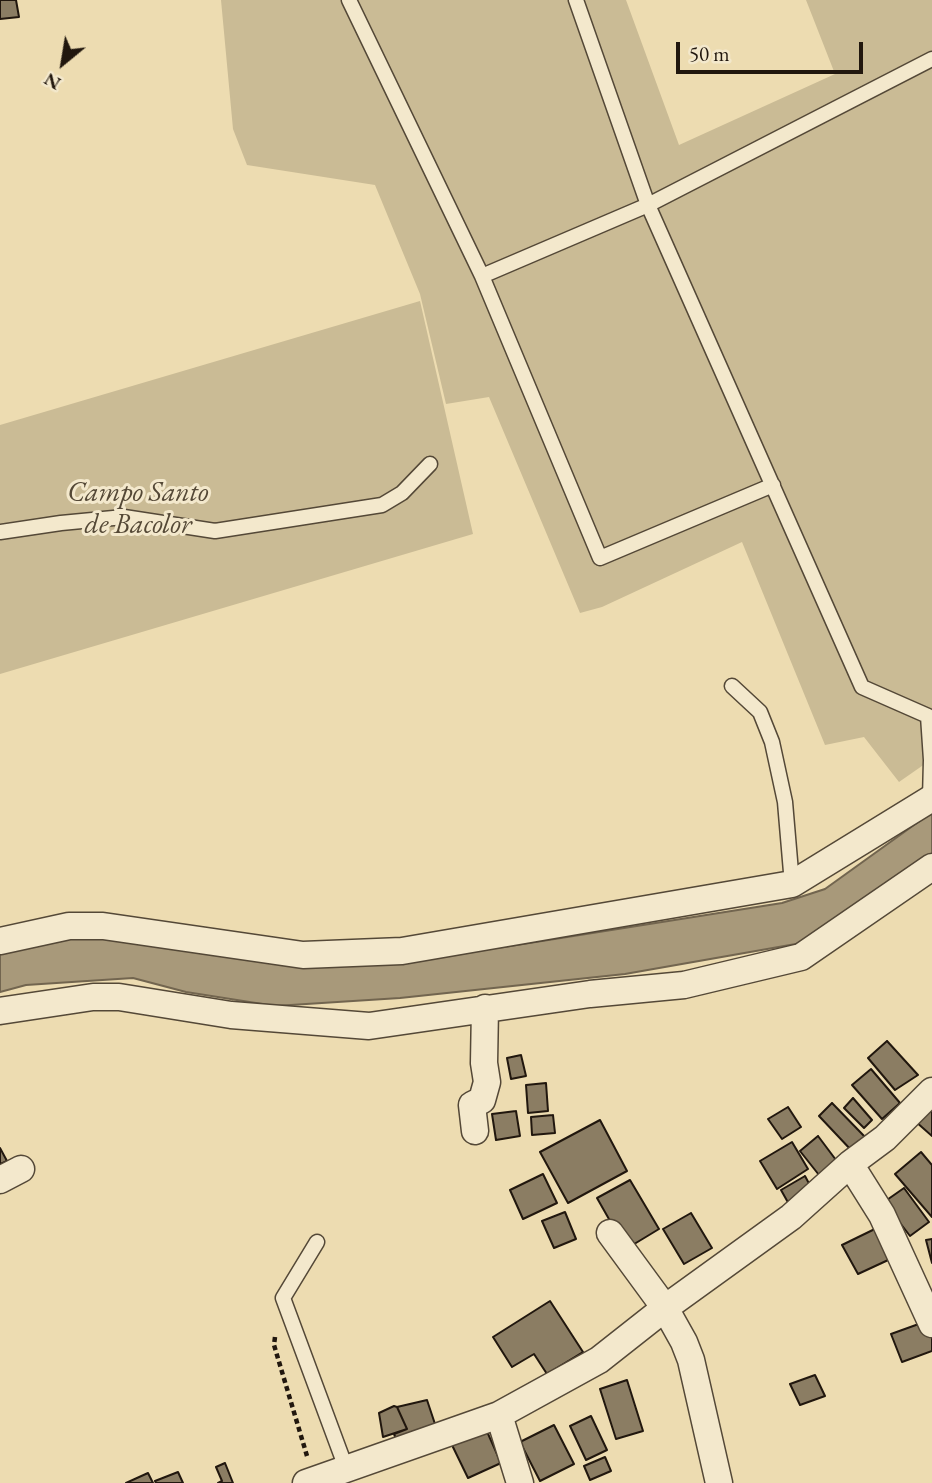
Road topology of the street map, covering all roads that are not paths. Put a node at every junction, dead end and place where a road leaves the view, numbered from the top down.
1 (349, 0) edge
2 (576, 0) edge
3 (932, 59) edge
4 (648, 205) junction
5 (482, 276) junction
6 (429, 464) dead end
7 (773, 485) junction
8 (0, 532) edge
9 (732, 686) dead end
10 (930, 714) edge
11 (931, 799) edge
12 (932, 867) edge
13 (792, 884) junction
14 (0, 941) edge
15 (485, 1008) junction
16 (0, 1010) edge
17 (932, 1091) edge
18 (475, 1131) dead end
19 (850, 1164) junction
20 (610, 1233) dead end
21 (317, 1242) dead end
22 (665, 1308) junction
23 (932, 1324) edge
24 (499, 1415) junction
25 (346, 1468) junction
26 (310, 1481) edge
27 (520, 1483) edge
28 (719, 1483) edge

1 - 5 lane
2 - 4 lane
3 - 4 lane
4 - 5 lane
4 - 7 lane
5 - 7 lane
6 - 8 lane
7 - 10 lane
9 - 13 lane
10 - 11 lane
11 - 13 street
12 - 15 street
13 - 14 street
15 - 16 street
15 - 18 street
17 - 19 street
19 - 22 street
19 - 23 street
20 - 22 street
21 - 25 lane
22 - 24 street
22 - 28 street
24 - 25 street
24 - 27 street
25 - 26 street

